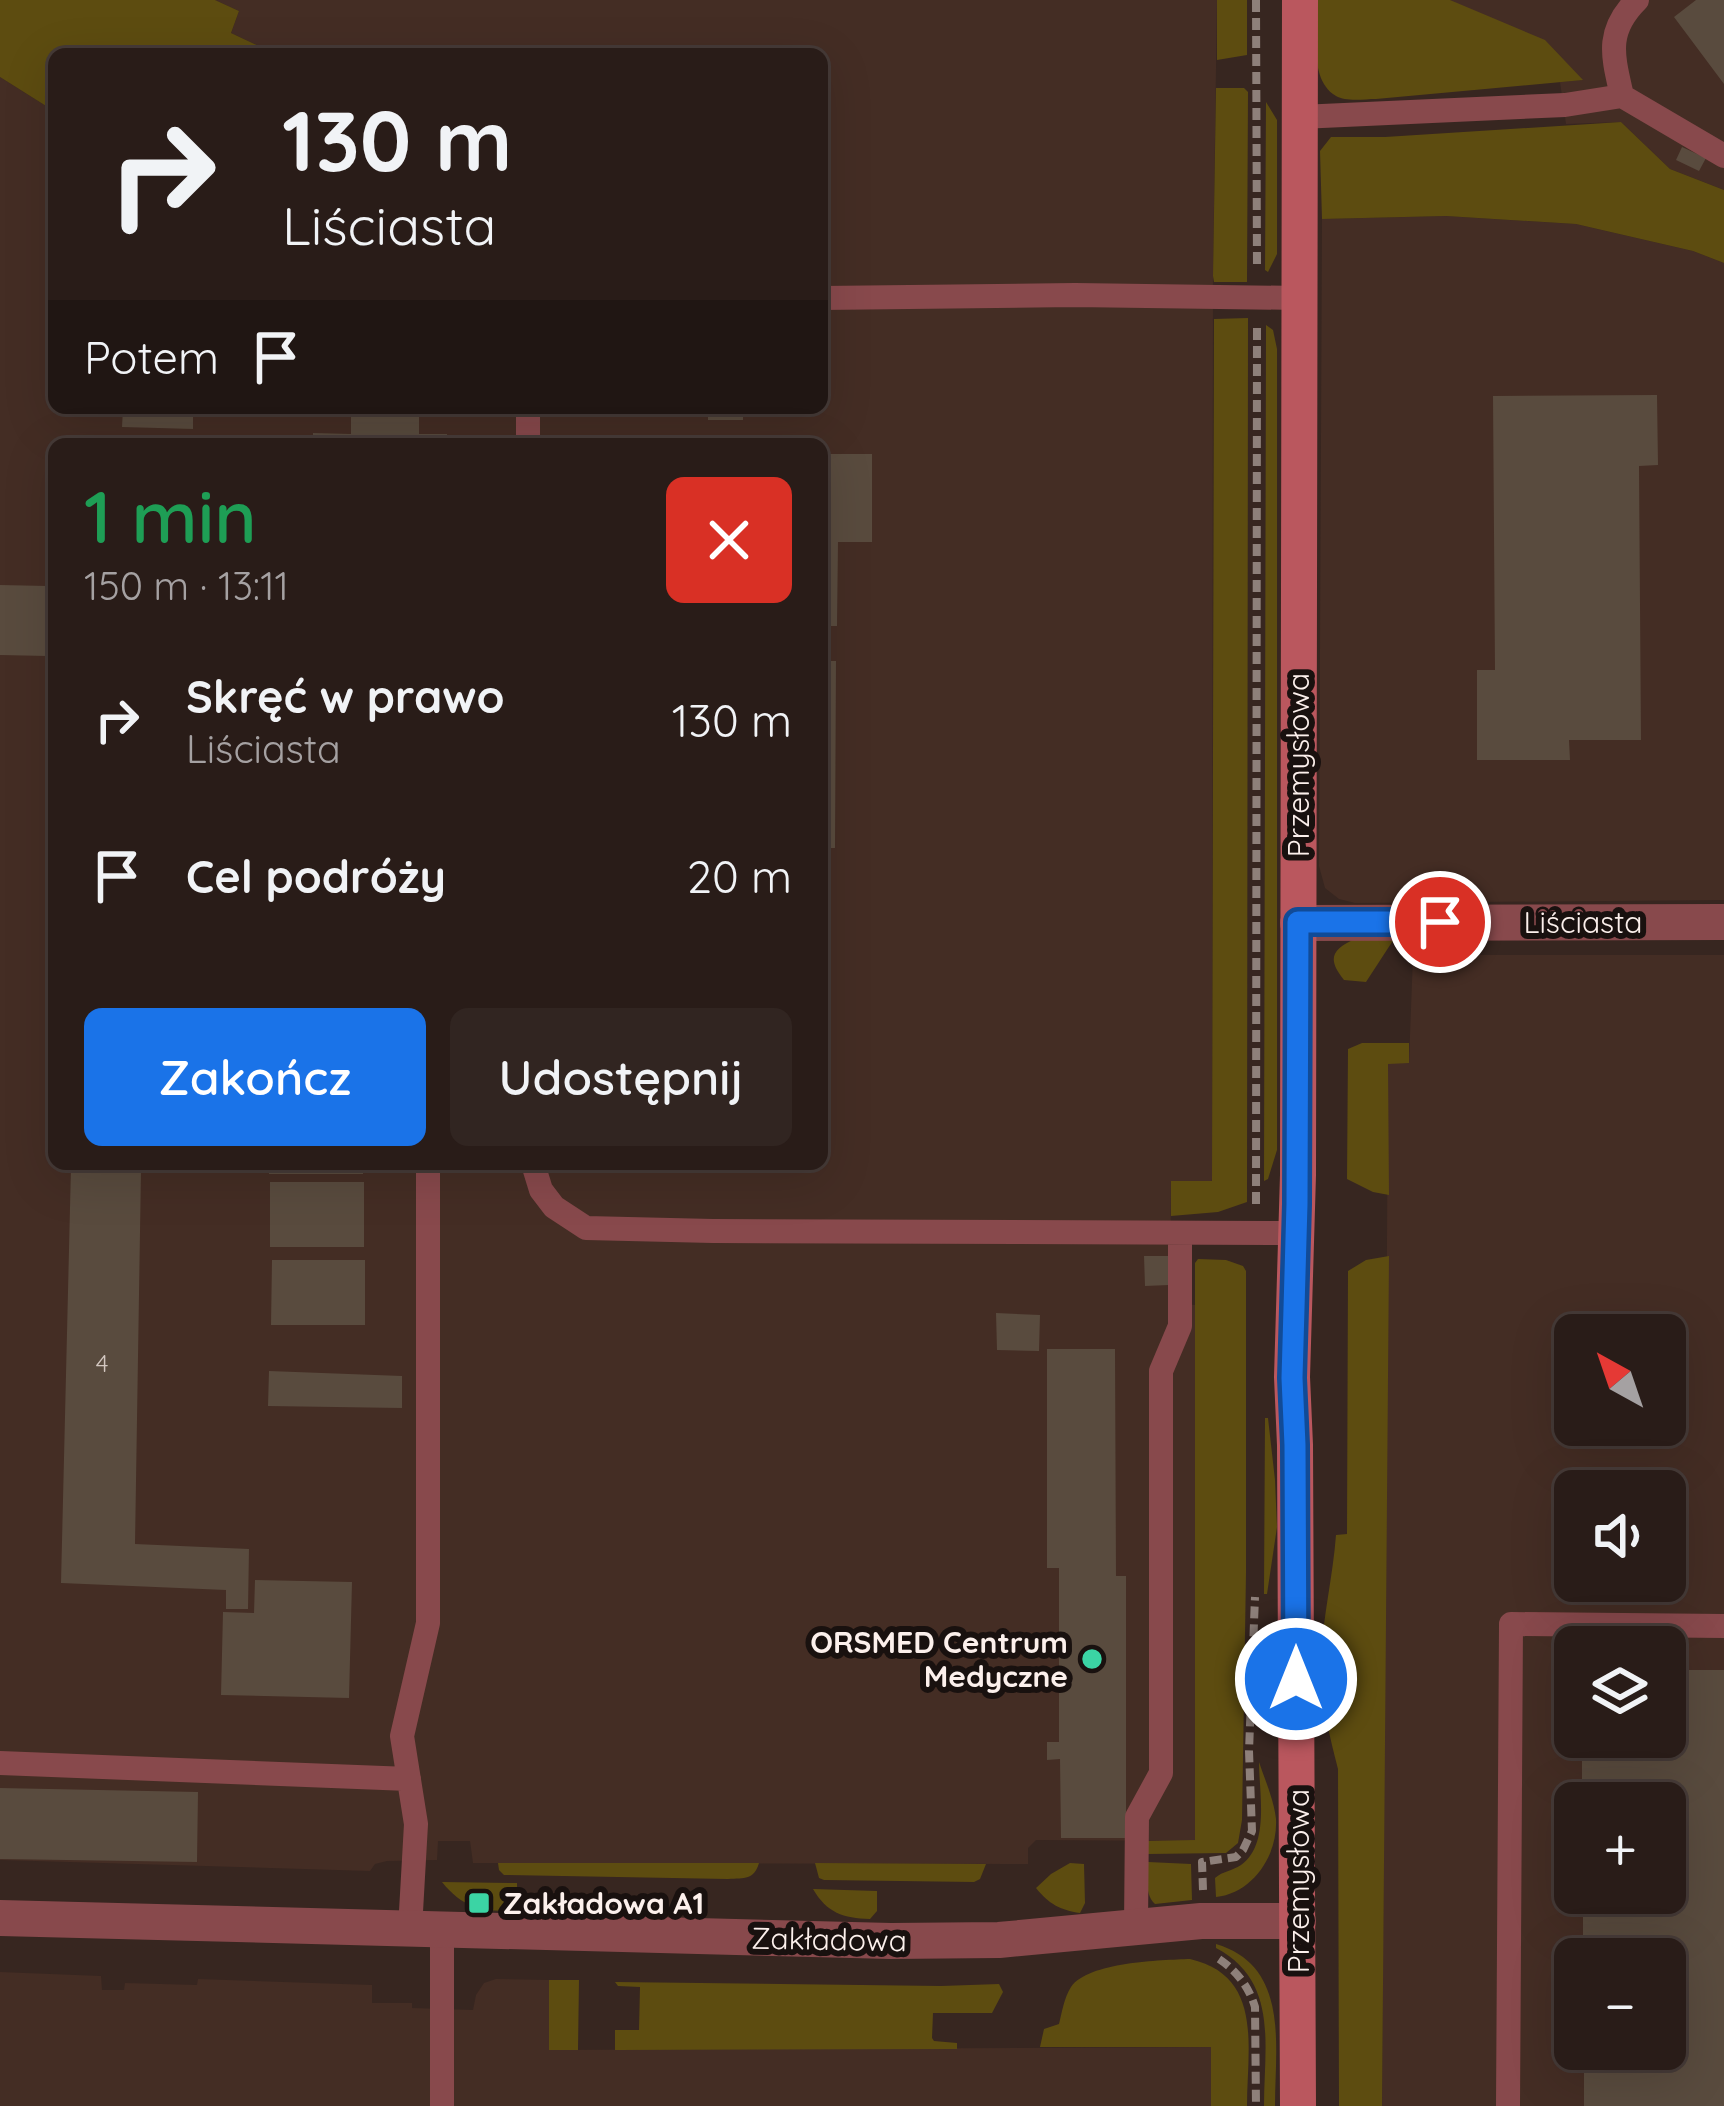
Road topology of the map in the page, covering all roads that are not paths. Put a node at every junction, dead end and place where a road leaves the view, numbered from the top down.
1 (1300, 0) edge
2 (1637, 0) edge
3 (1622, 96) junction
4 (1300, 117) junction
5 (1724, 156) edge
6 (828, 298) edge
7 (1298, 298) junction
8 (1298, 922) junction
9 (1724, 922) edge
10 (428, 1170) edge
11 (535, 1170) edge
12 (1180, 1233) junction
13 (1297, 1233) junction
14 (1724, 1626) edge
15 (0, 1763) edge
16 (410, 1779) junction
17 (0, 1918) edge
18 (1298, 1921) junction
19 (1136, 1926) junction
20 (426, 1929) junction
21 (442, 2106) edge
22 (1298, 2106) edge
23 (1508, 2106) edge

1 - 4 street, Przemysłowa
2 - 3 lane
3 - 4 lane
3 - 5 lane
4 - 7 street, Przemysłowa
6 - 7 lane
7 - 8 street, Przemysłowa
8 - 9 street, Liściasta
8 - 13 street, Przemysłowa
10 - 16 lane
11 - 12 lane
12 - 13 lane
12 - 19 lane
13 - 18 street, Przemysłowa
14 - 23 lane
15 - 16 lane
16 - 20 lane
17 - 20 street, Zakładowa
18 - 19 street, Zakładowa
18 - 22 street, Przemysłowa
19 - 20 street, Zakładowa
20 - 21 lane

